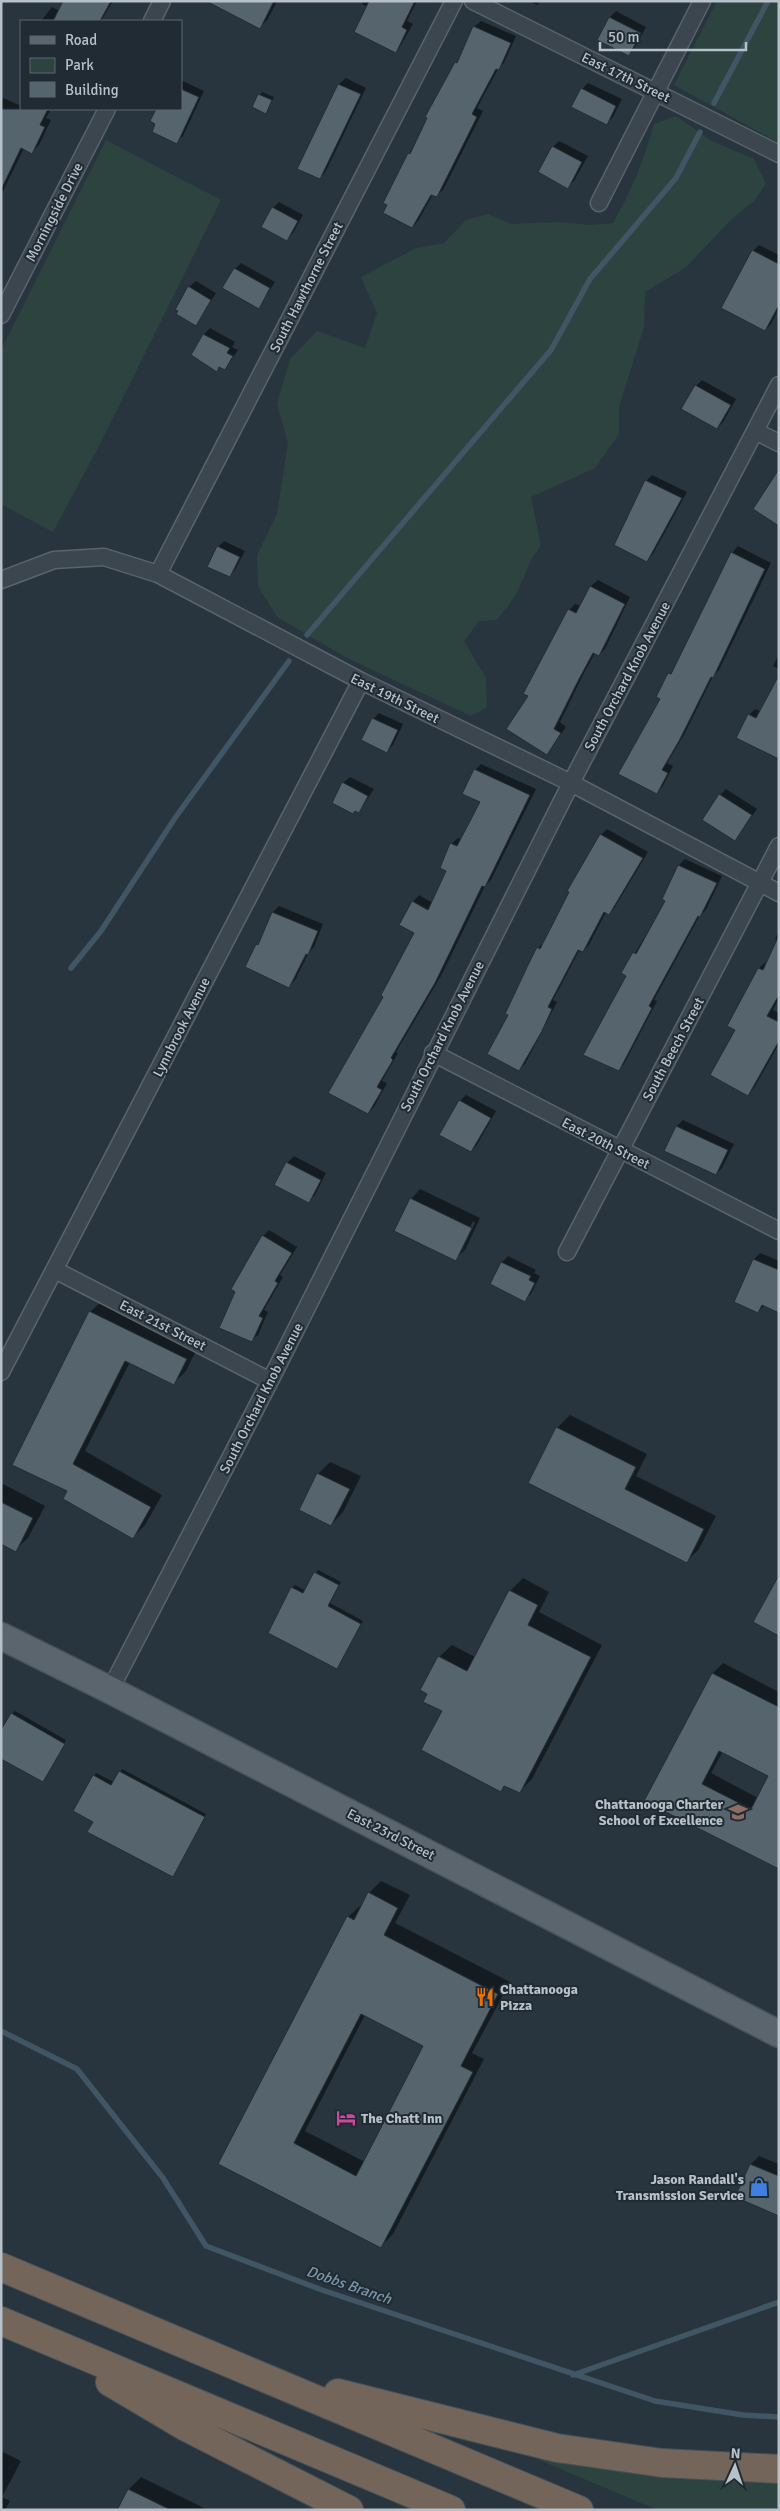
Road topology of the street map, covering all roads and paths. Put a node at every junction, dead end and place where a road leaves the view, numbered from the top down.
1 (162, 1) edge
2 (454, 1) edge
3 (473, 1) edge
4 (702, 1) edge
5 (152, 20) edge
6 (656, 92) junction
7 (106, 110) edge
8 (779, 154) edge
9 (599, 203) dead end
10 (1, 315) edge
11 (779, 385) edge
12 (755, 431) junction
13 (779, 443) edge
14 (158, 574) junction
15 (1, 580) edge
16 (360, 681) junction
17 (571, 783) junction
18 (779, 846) edge
19 (760, 883) junction
20 (779, 894) edge
21 (433, 1053) junction
22 (620, 1151) junction
23 (779, 1231) edge
24 (568, 1252) dead end
25 (55, 1270) junction
26 (1, 1372) edge
27 (270, 1381) junction
28 (1, 1636) edge
29 (110, 1690) junction
30 (779, 2034) edge
31 (1, 2267) edge
32 (10, 2325) edge
33 (254, 2372) junction
34 (779, 2469) edge
35 (349, 2510) edge
36 (451, 2510) edge
37 (579, 2510) edge

1 - 5 street
2 - 14 street, South Hawthorne Street
3 - 6 street, East 17th Street
4 - 6 street
6 - 8 street, East 17th Street
6 - 9 street
7 - 10 street, Morningside Drive
11 - 12 street, South Orchard Knob Avenue
12 - 13 street
12 - 17 street, South Orchard Knob Avenue
14 - 15 street, East 19th Street
14 - 16 street, East 19th Street
16 - 17 street, East 19th Street
16 - 25 street, Lynnbrook Avenue
17 - 19 street, East 19th Street
17 - 21 street, South Orchard Knob Avenue
18 - 19 street, South Beech Street
19 - 20 street, East 19th Street
19 - 22 street, South Beech Street
21 - 22 street, East 20th Street
21 - 27 street, South Orchard Knob Avenue
22 - 23 street, East 20th Street
22 - 24 street, South Beech Street
25 - 26 street, Lynnbrook Avenue
25 - 27 street, East 21st Street
27 - 29 street, South Orchard Knob Avenue
28 - 29 main road, East 23rd Street
29 - 30 main road, East 23rd Street
31 - 33 highway
32 - 35 highway
32 - 36 highway
33 - 34 highway
33 - 37 highway

